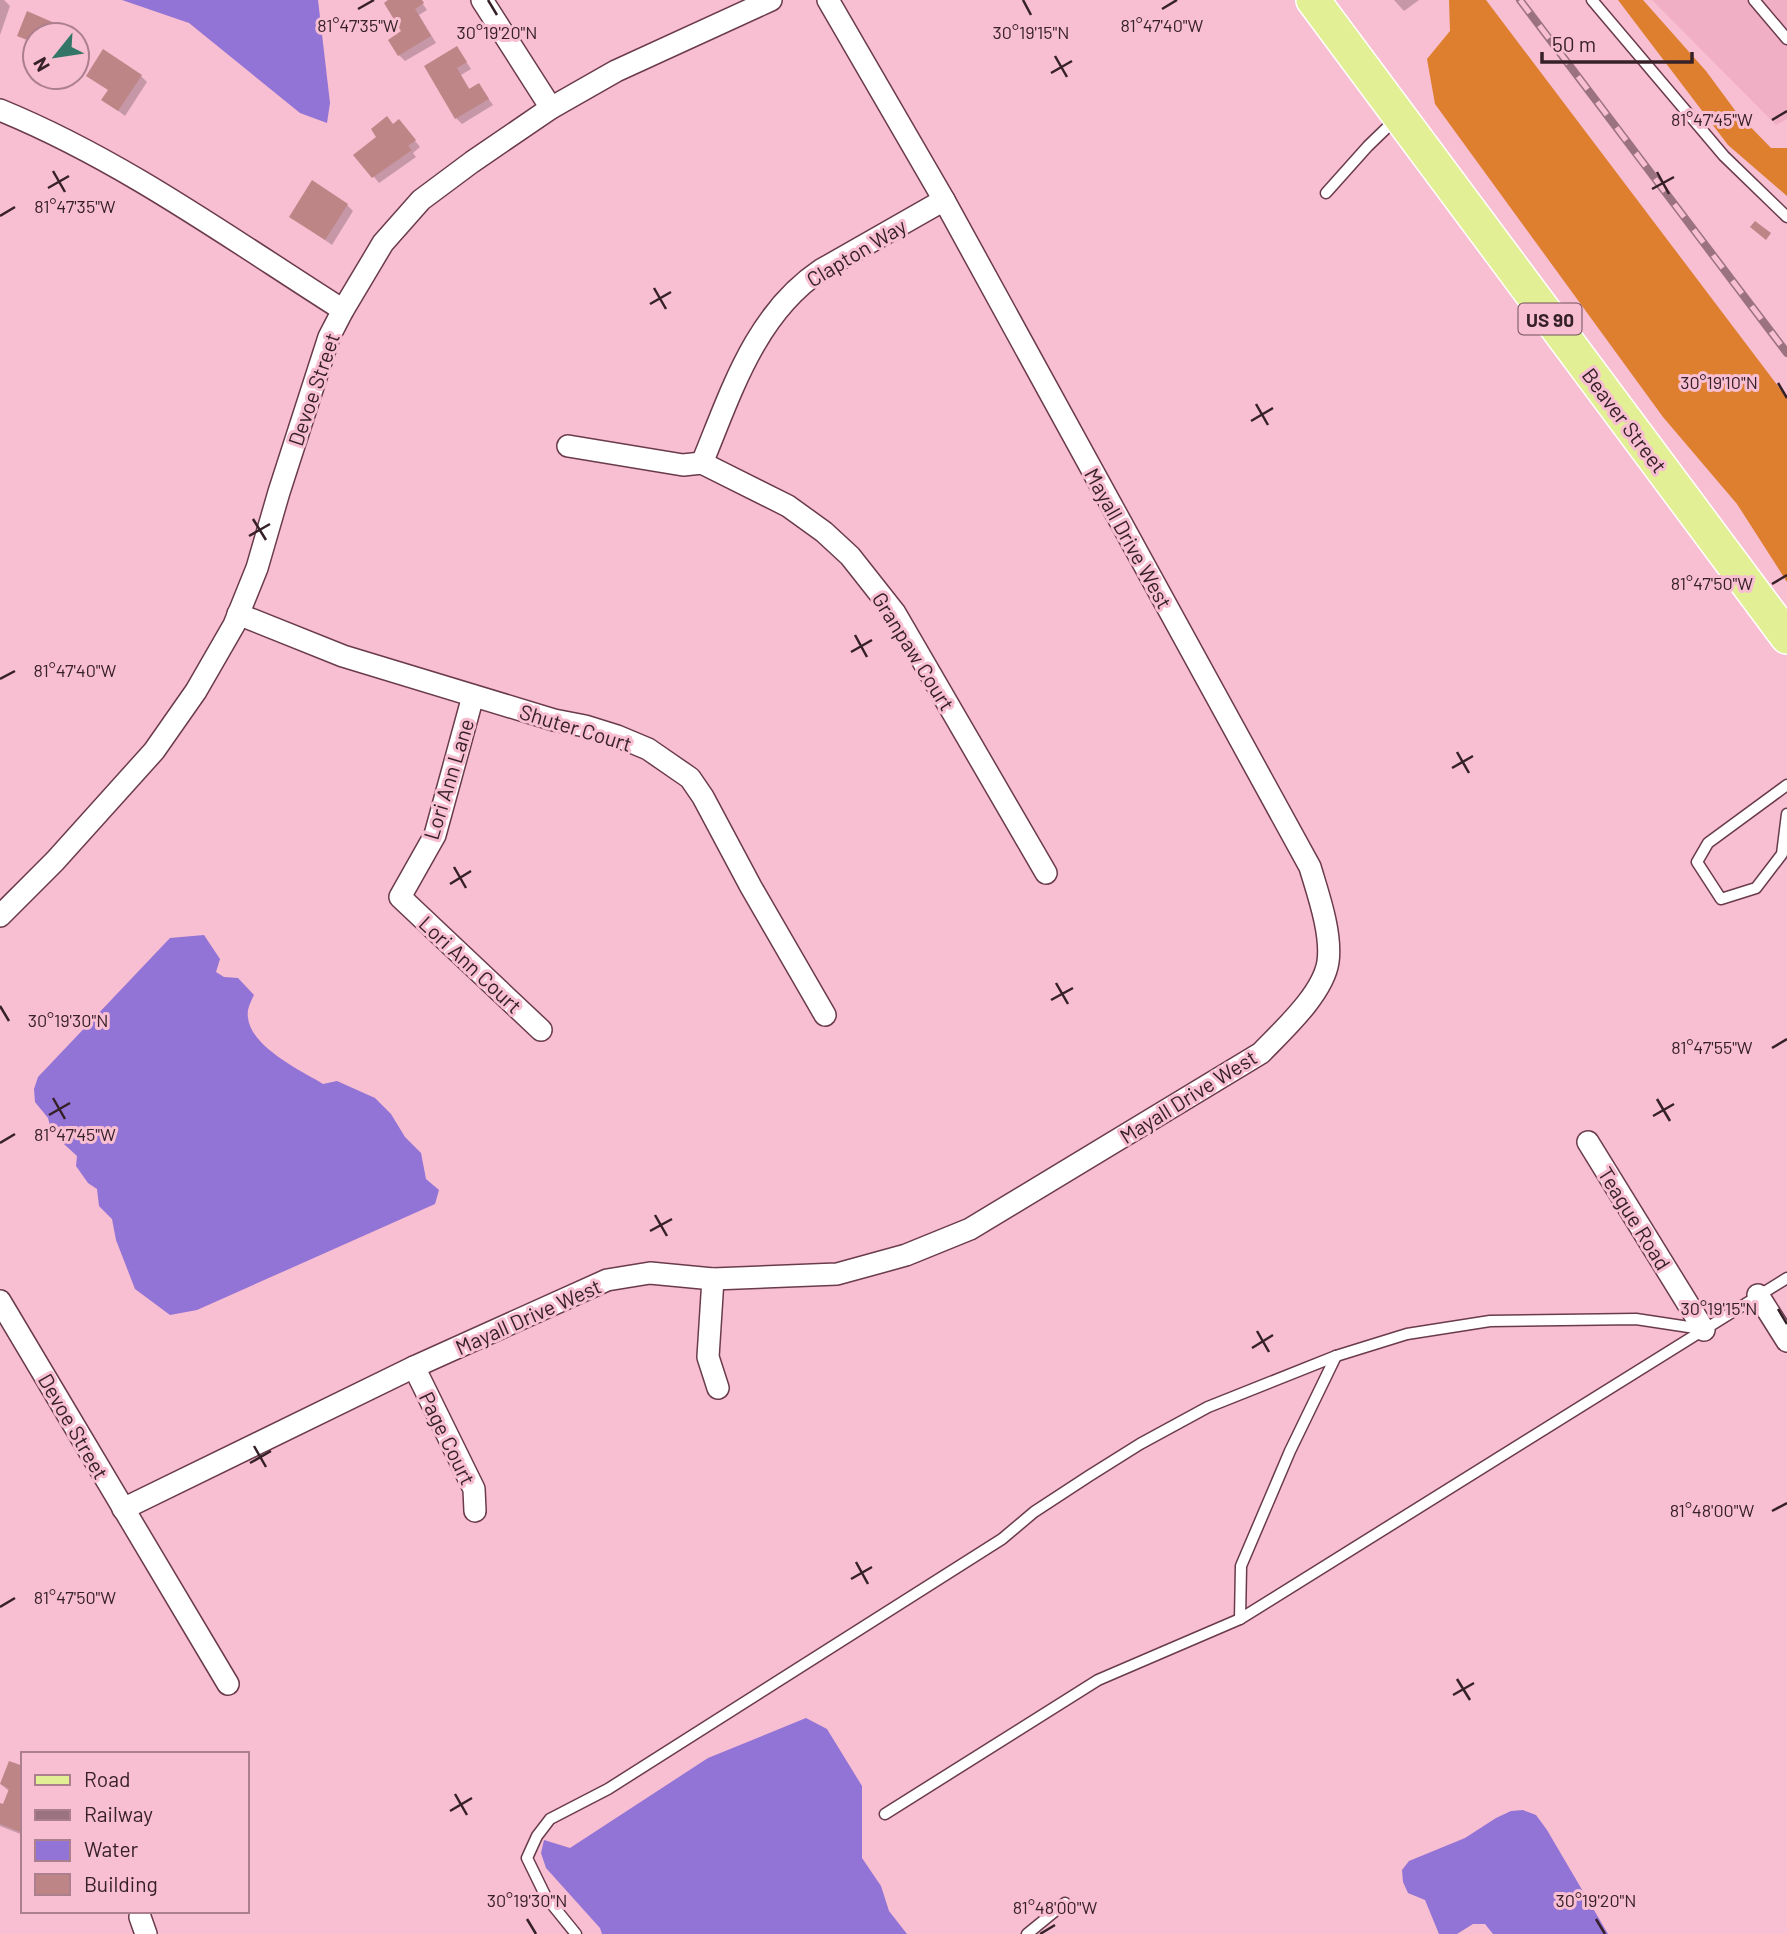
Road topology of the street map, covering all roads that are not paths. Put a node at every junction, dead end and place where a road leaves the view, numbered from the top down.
1 (482, 0) edge
2 (771, 0) edge
3 (828, 0) edge
4 (1313, 0) edge
5 (1592, 0) edge
6 (1754, 0) edge
7 (1787, 39) edge
8 (551, 108) junction
9 (0, 110) edge
10 (1399, 116) junction
11 (1326, 193) dead end
12 (944, 201) junction
13 (1787, 217) edge
14 (343, 310) junction
15 (568, 446) dead end
16 (702, 463) junction
17 (238, 614) junction
18 (1787, 637) edge
19 (473, 696) junction
20 (1787, 785) edge
21 (1787, 814) edge
22 (1046, 873) dead end
23 (400, 897) joint
24 (0, 916) edge
25 (825, 1015) dead end
26 (541, 1030) dead end
27 (1588, 1142) dead end
28 (1787, 1278) edge
29 (713, 1279) junction
30 (1758, 1295) junction
31 (0, 1301) edge
32 (1704, 1330) junction
33 (1787, 1341) edge
34 (1336, 1356) junction
35 (414, 1367) junction
36 (718, 1388) dead end
37 (123, 1509) junction
38 (475, 1511) dead end
39 (1240, 1619) junction
40 (228, 1684) dead end
41 (885, 1814) dead end
42 (1065, 1903) dead end
43 (576, 1934) edge
44 (1027, 1934) edge

1 - 8 street
2 - 8 street, Devoe Street
3 - 12 street, Mayall Drive West
4 - 10 main road, Beaver Street / US 90
5 - 13 lane
6 - 7 lane
8 - 14 street, Devoe Street
9 - 14 street
10 - 11 lane
10 - 18 main road, Beaver Street / US 90
12 - 16 street, Clapton Way
12 - 29 street, Mayall Drive West
14 - 17 street, Devoe Street
15 - 16 street, Granpaw Court
16 - 22 street, Granpaw Court
17 - 19 street, Shuter Court
17 - 24 street, Devoe Street
19 - 23 street, Lori Ann Lane
19 - 25 street, Shuter Court
20 - 21 lane
23 - 26 street, Lori Ann Court
27 - 32 street, Teague Road
28 - 30 lane
29 - 35 street, Mayall Drive West
29 - 36 street
30 - 32 lane
30 - 33 street
31 - 37 street, Devoe Street
32 - 34 lane
32 - 39 lane
34 - 39 lane
34 - 43 lane
35 - 37 street, Mayall Drive West
35 - 38 street, Page Court
37 - 40 street, Devoe Street
39 - 41 lane
42 - 44 lane

